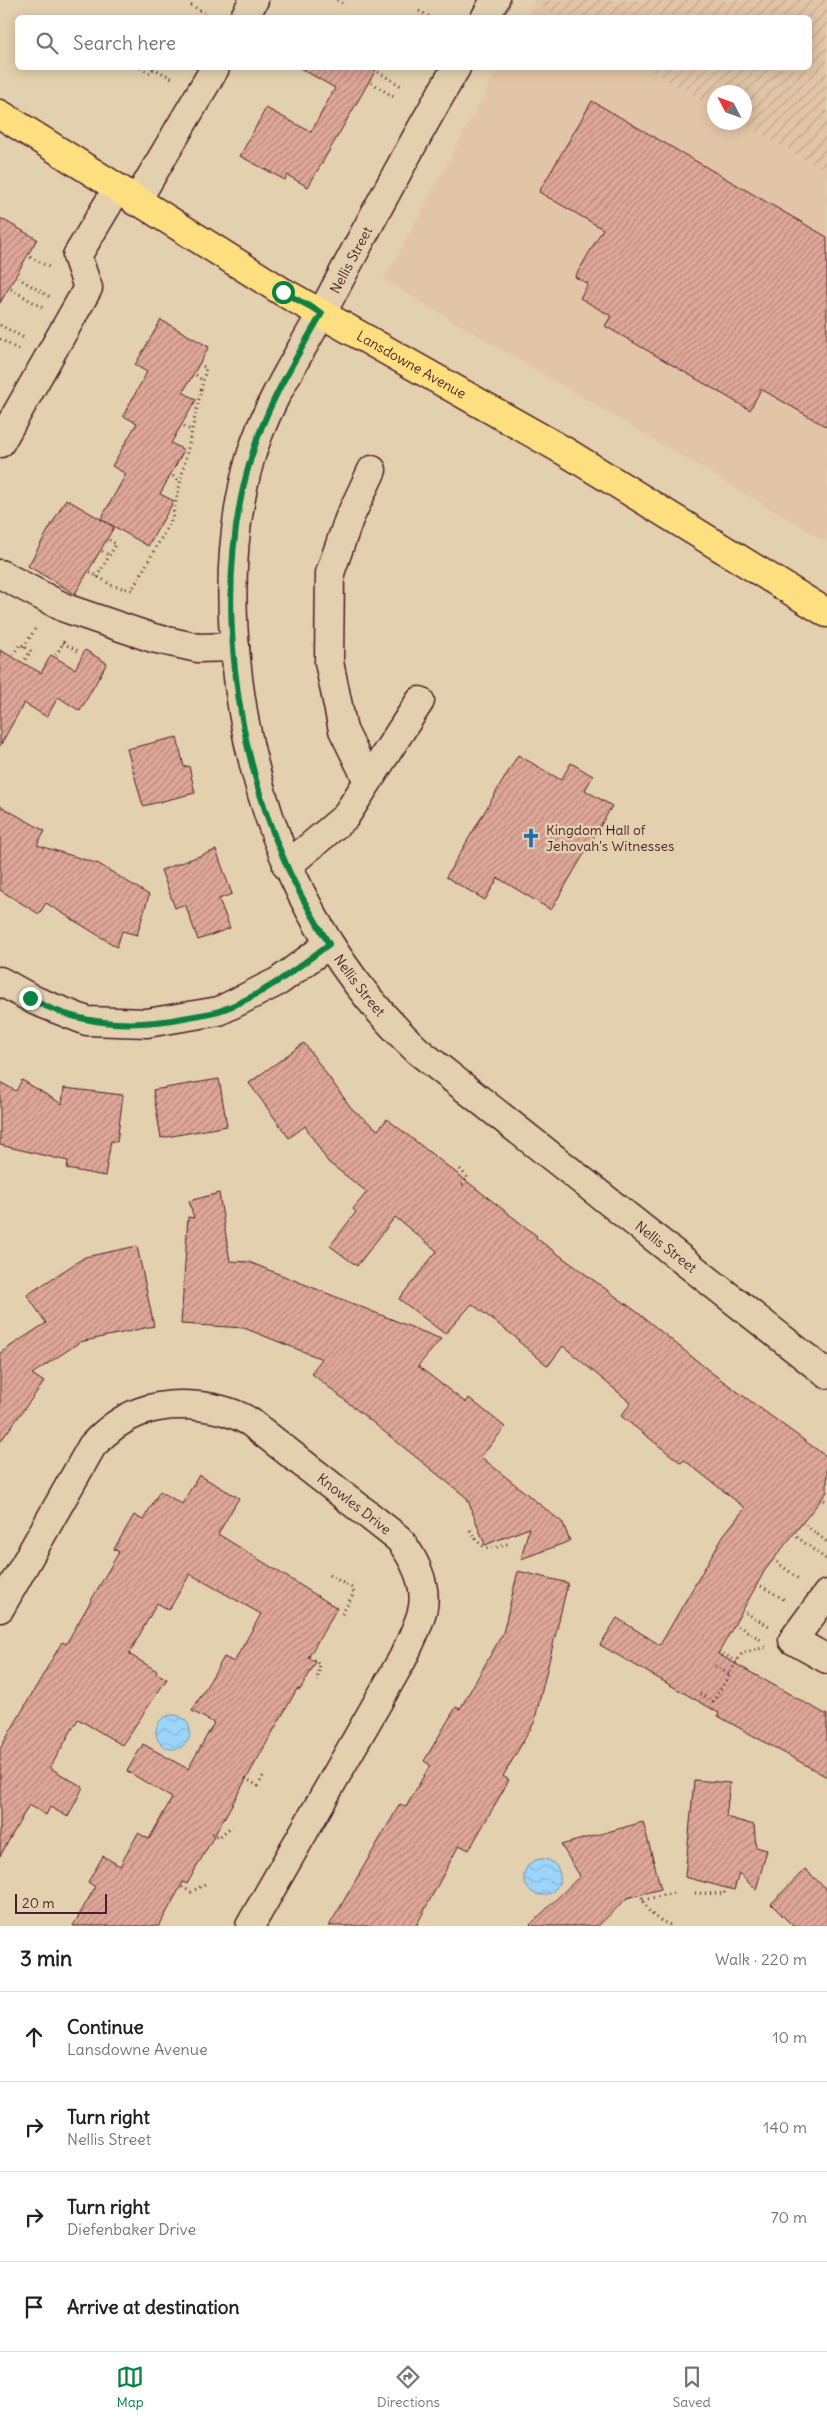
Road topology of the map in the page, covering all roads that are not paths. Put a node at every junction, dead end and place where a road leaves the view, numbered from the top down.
1 (254, 0) edge
2 (495, 0) edge
3 (246, 15) edge
4 (487, 15) edge
5 (214, 70) edge
6 (455, 70) edge
7 (0, 114) edge
8 (127, 195) junction
9 (322, 313) junction
10 (0, 443) edge
11 (372, 470) dead end
12 (0, 574) edge
13 (827, 613) edge
14 (234, 647) junction
15 (420, 700) dead end
16 (368, 781) junction
17 (287, 866) junction
18 (329, 944) junction
19 (0, 982) edge
20 (827, 1374) edge
21 (827, 1594) edge
22 (0, 1608) edge
23 (827, 1659) edge
24 (250, 1926) edge

1 - 3 street
2 - 4 street
5 - 8 street
6 - 9 street, Nellis Street
7 - 8 main road, Lansdowne Avenue
8 - 9 main road, Lansdowne Avenue
8 - 10 street
9 - 13 main road, Lansdowne Avenue
9 - 14 street, Nellis Street
11 - 16 street
12 - 14 street
14 - 17 street, Nellis Street
15 - 16 street
16 - 17 street
17 - 18 street, Nellis Street
18 - 19 street
18 - 20 street, Nellis Street
21 - 23 street
22 - 24 street, Knowles Drive

